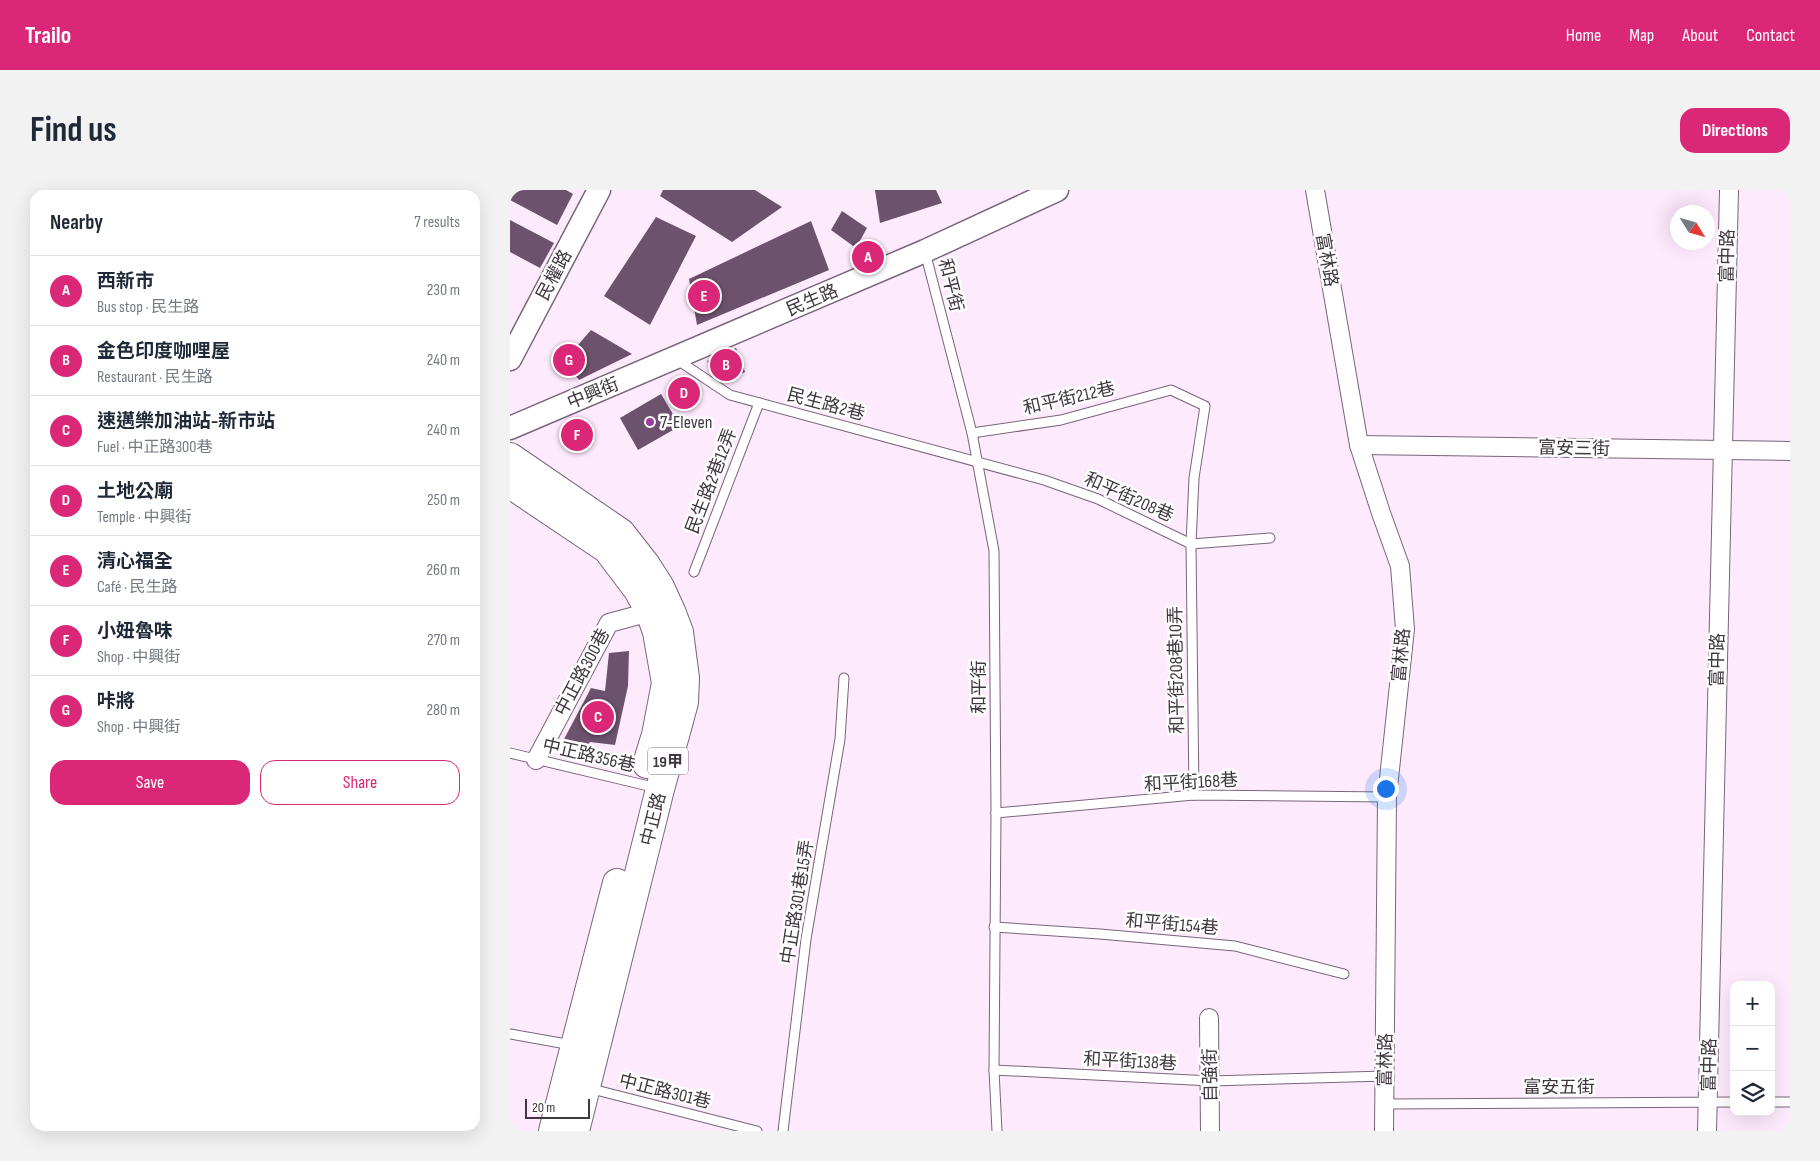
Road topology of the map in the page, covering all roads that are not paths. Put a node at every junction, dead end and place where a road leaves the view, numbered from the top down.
1 (1057, 190) edge
2 (1315, 190) edge
3 (1729, 190) edge
4 (593, 192) edge
5 (925, 251) junction
6 (676, 358) junction
7 (510, 359) edge
8 (1171, 390) joint
9 (759, 403) junction
10 (510, 428) edge
11 (972, 433) junction
12 (1359, 445) junction
13 (1722, 450) junction
14 (1790, 451) edge
15 (510, 457) edge
16 (977, 460) junction
17 (510, 482) edge
18 (1270, 538) dead end
19 (1191, 544) junction
20 (694, 572) dead end
21 (650, 612) junction
22 (844, 678) dead end
23 (510, 754) edge
24 (536, 760) junction
25 (651, 786) junction
26 (1194, 795) junction
27 (1388, 796) junction
28 (996, 813) junction
29 (994, 927) junction
30 (1344, 974) dead end
31 (1209, 1018) dead end
32 (510, 1034) edge
33 (585, 1048) junction
34 (994, 1070) junction
35 (1385, 1076) junction
36 (1211, 1081) junction
37 (575, 1085) junction
38 (1708, 1102) junction
39 (1730, 1102) edge
40 (1775, 1102) edge
41 (1790, 1102) edge
42 (1384, 1104) junction
43 (554, 1131) edge
44 (575, 1131) edge
45 (758, 1131) edge
46 (783, 1131) edge
47 (997, 1131) edge
48 (1210, 1131) edge
49 (1384, 1131) edge
50 (1707, 1131) edge

1 - 5 street, 民生路
2 - 12 street, 富林路
3 - 13 street, 富中路
4 - 7 street, 民權路
5 - 6 street, 民生路
5 - 11 lane, 和平街
6 - 9 lane, 民生路2巷
6 - 10 street, 中興街
8 - 11 lane, 和平街212巷
8 - 19 lane, 和平街208巷10弄
9 - 16 lane, 民生路2巷
9 - 20 lane, 民生路2巷12弄
11 - 16 lane, 和平街
12 - 13 street, 富安三街
12 - 27 street, 富林路
13 - 14 street, 富安三街
13 - 38 street, 富中路
15 - 25 main road, 中正路 / 19甲
16 - 19 lane, 和平街208巷
16 - 28 lane, 和平街
17 - 21 main road, 中正路 / 19甲
18 - 19 lane
19 - 26 lane, 和平街208巷10弄
21 - 24 street, 中正路300巷
21 - 25 main road, 中正路 / 19甲
22 - 46 lane, 中正路301巷15弄
23 - 24 lane, 中正路356巷
24 - 25 lane, 中正路356巷
25 - 33 main road, 中正路 / 19甲
26 - 27 lane, 和平街168巷
26 - 28 lane, 和平街168巷
27 - 35 street, 富林路
28 - 29 lane, 和平街
29 - 30 lane, 和平街154巷
29 - 34 lane, 和平街
31 - 36 street, 自強街
32 - 33 lane
33 - 37 main road, 中正路 / 19甲
34 - 36 lane, 和平街138巷
34 - 47 lane, 和平街
35 - 36 lane, 和平街138巷
35 - 42 street, 富林路
36 - 48 street, 自強街
37 - 43 main road, 中正路 / 19甲
37 - 44 main road, 中正路 / 19甲
37 - 45 lane, 中正路301巷
38 - 39 lane, 富安五街
38 - 42 lane, 富安五街
38 - 50 street, 富中路
40 - 41 lane
42 - 49 street, 富林路

